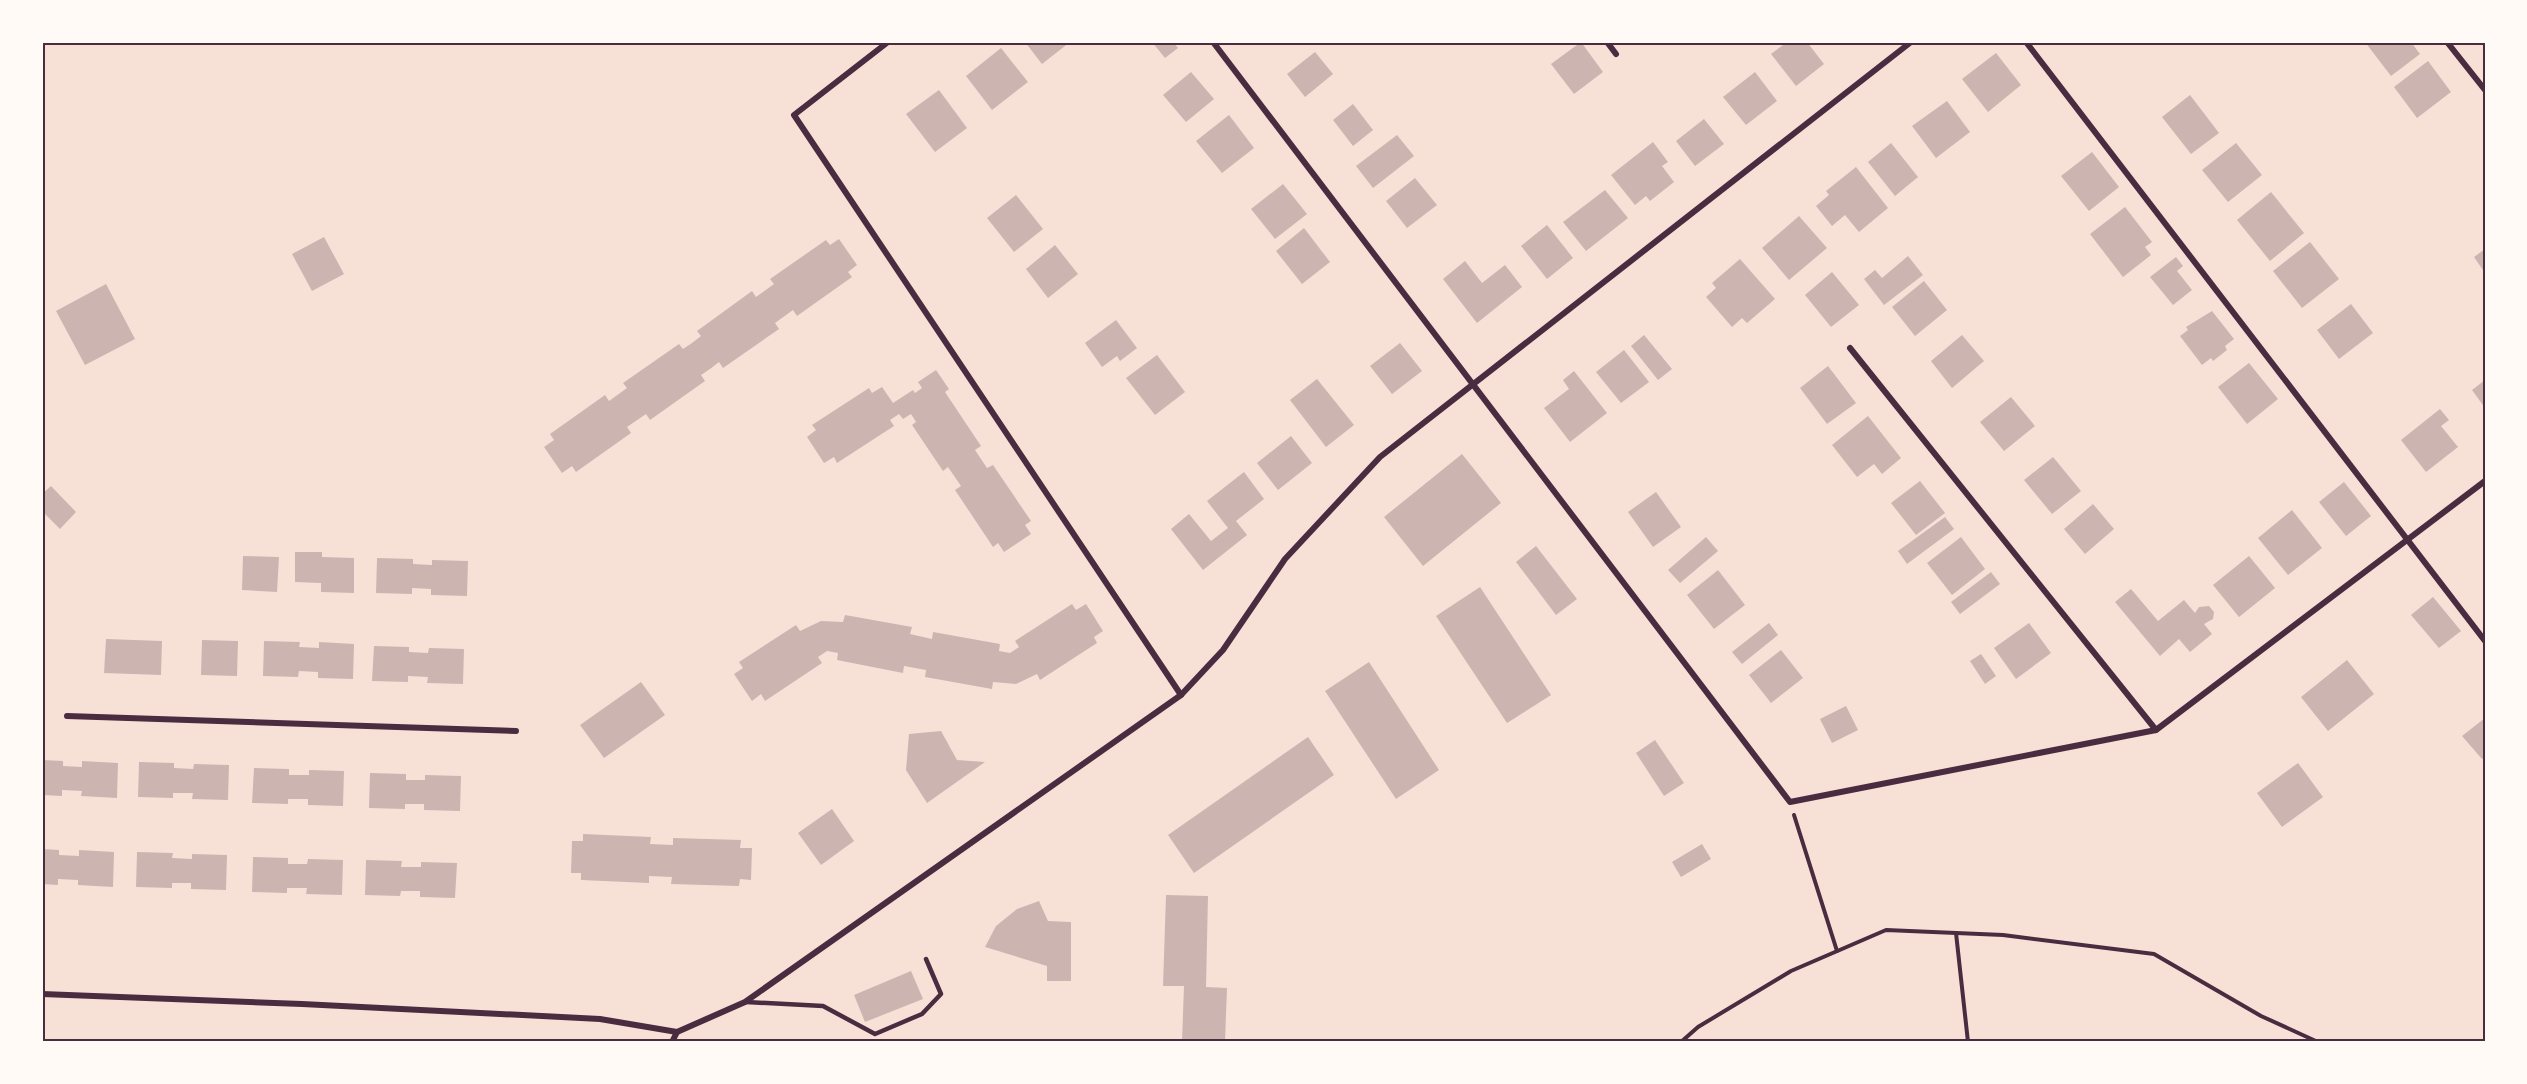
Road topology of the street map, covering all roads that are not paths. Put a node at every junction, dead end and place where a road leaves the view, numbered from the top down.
1 (888, 42) edge
2 (1212, 42) edge
3 (1607, 42) edge
4 (1911, 42) edge
5 (2026, 42) edge
6 (2448, 42) edge
7 (1616, 54) dead end
8 (2485, 90) edge
9 (1850, 348) dead end
10 (1472, 383) junction
11 (2485, 481) edge
12 (2407, 540) junction
13 (2485, 641) edge
14 (1181, 695) junction
15 (67, 716) dead end
16 (2156, 730) junction
17 (516, 731) dead end
18 (926, 959) dead end
19 (42, 994) edge
20 (745, 1002) junction
21 (677, 1032) junction
22 (672, 1042) edge

1 - 14 street
2 - 10 street
3 - 7 street
4 - 10 street
5 - 12 street
6 - 8 street
9 - 16 street
10 - 14 street
10 - 16 street
11 - 12 street
12 - 13 street
12 - 16 street
14 - 20 street
15 - 17 street
18 - 20 lane
19 - 21 street
20 - 21 street
21 - 22 street

